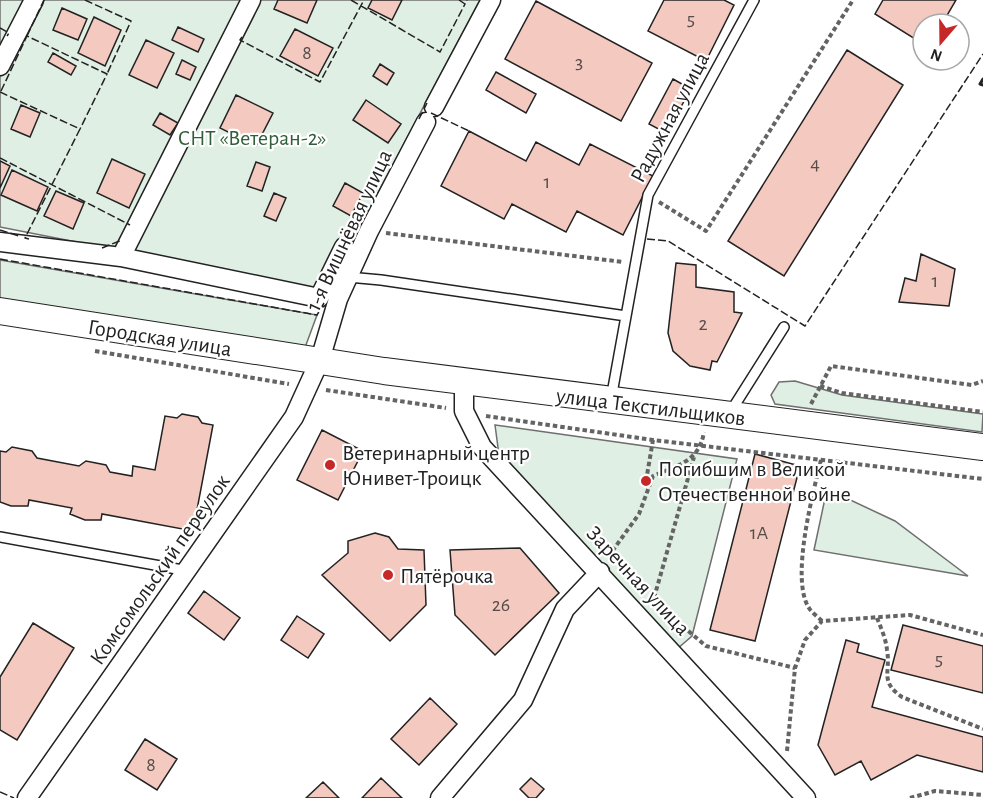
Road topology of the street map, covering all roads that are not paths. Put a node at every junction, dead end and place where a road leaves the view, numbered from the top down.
1 (34, 0) edge
2 (251, 0) edge
3 (491, 0) edge
4 (754, 0) edge
5 (0, 66) edge
6 (0, 242) edge
7 (344, 247) dead end
8 (121, 257) junction
9 (348, 277) junction
10 (0, 311) edge
11 (626, 316) junction
12 (784, 327) dead end
13 (320, 360) junction
14 (464, 382) junction
15 (611, 401) junction
16 (728, 416) junction
17 (983, 447) edge
18 (0, 537) edge
19 (188, 571) junction
20 (600, 572) junction
21 (27, 798) edge
22 (440, 798) edge
23 (806, 798) edge

1 - 5 street
2 - 8 street
3 - 9 street, 1-я Вишнёвая улица
4 - 11 lane, Радужная улица
6 - 8 street
7 - 8 street
9 - 11 lane
9 - 13 street, 1-я Вишнёвая улица
10 - 13 main road, Городская улица
11 - 15 lane, Радужная улица
12 - 16 lane
13 - 14 main road, улица Текстильщиков
13 - 19 street, Комсомольский переулок
14 - 15 main road, улица Текстильщиков
14 - 20 street, Заречная улица
15 - 16 main road, улица Текстильщиков
16 - 17 main road, улица Текстильщиков
18 - 19 lane
19 - 21 street, Комсомольский переулок
20 - 22 street
20 - 23 street, Заречная улица

